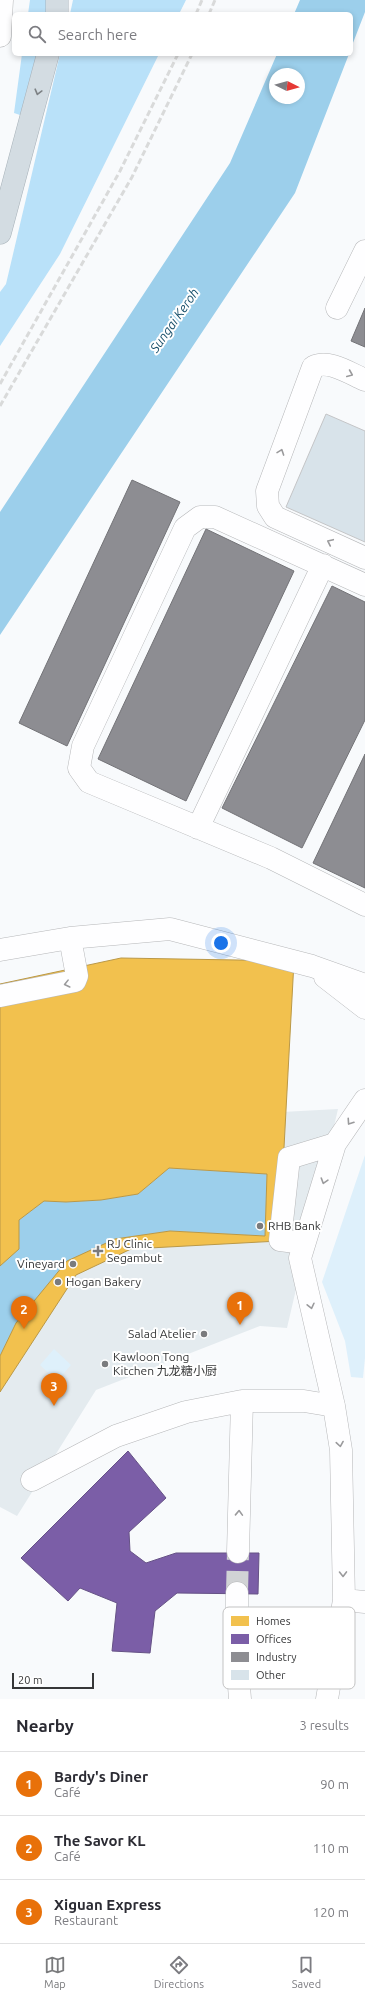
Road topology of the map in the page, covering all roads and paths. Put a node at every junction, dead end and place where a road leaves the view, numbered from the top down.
1 (2, 0) edge
2 (57, 0) edge
3 (57, 12) edge
4 (0, 36) edge
5 (47, 56) edge
6 (0, 233) edge
7 (365, 251) edge
8 (337, 308) dead end
9 (365, 380) edge
10 (365, 558) edge
11 (323, 565) junction
12 (365, 585) edge
13 (198, 828) junction
14 (365, 905) edge
15 (70, 938) junction
16 (0, 950) edge
17 (0, 996) edge
18 (364, 1001) edge
19 (365, 1100) edge
20 (335, 1144) junction
21 (304, 1243) junction
22 (242, 1401) junction
23 (334, 1406) junction
24 (32, 1480) dead end
25 (238, 1552) tunnel mouth
26 (237, 1593) tunnel mouth
27 (344, 1600) junction
28 (365, 1602) edge
29 (237, 1607) edge
30 (343, 1607) edge
31 (239, 1689) edge
32 (329, 1689) edge
33 (240, 1699) edge
34 (327, 1699) edge

1 - 4 street
2 - 3 highway
5 -> 6 highway
7 - 8 street
10 -> 9 street
11 - 12 street
11 - 13 street
11 - 13 street
13 - 14 street
15 - 16 street
15 -> 17 street
15 - 18 street
19 -> 20 street
20 -> 21 street
20 - 21 street
21 -> 23 street
22 - 23 street
22 - 24 street
25 -> 22 street
23 -> 27 street
26 - 29 street
27 - 28 street
27 - 30 street
31 - 33 street
32 - 34 street

